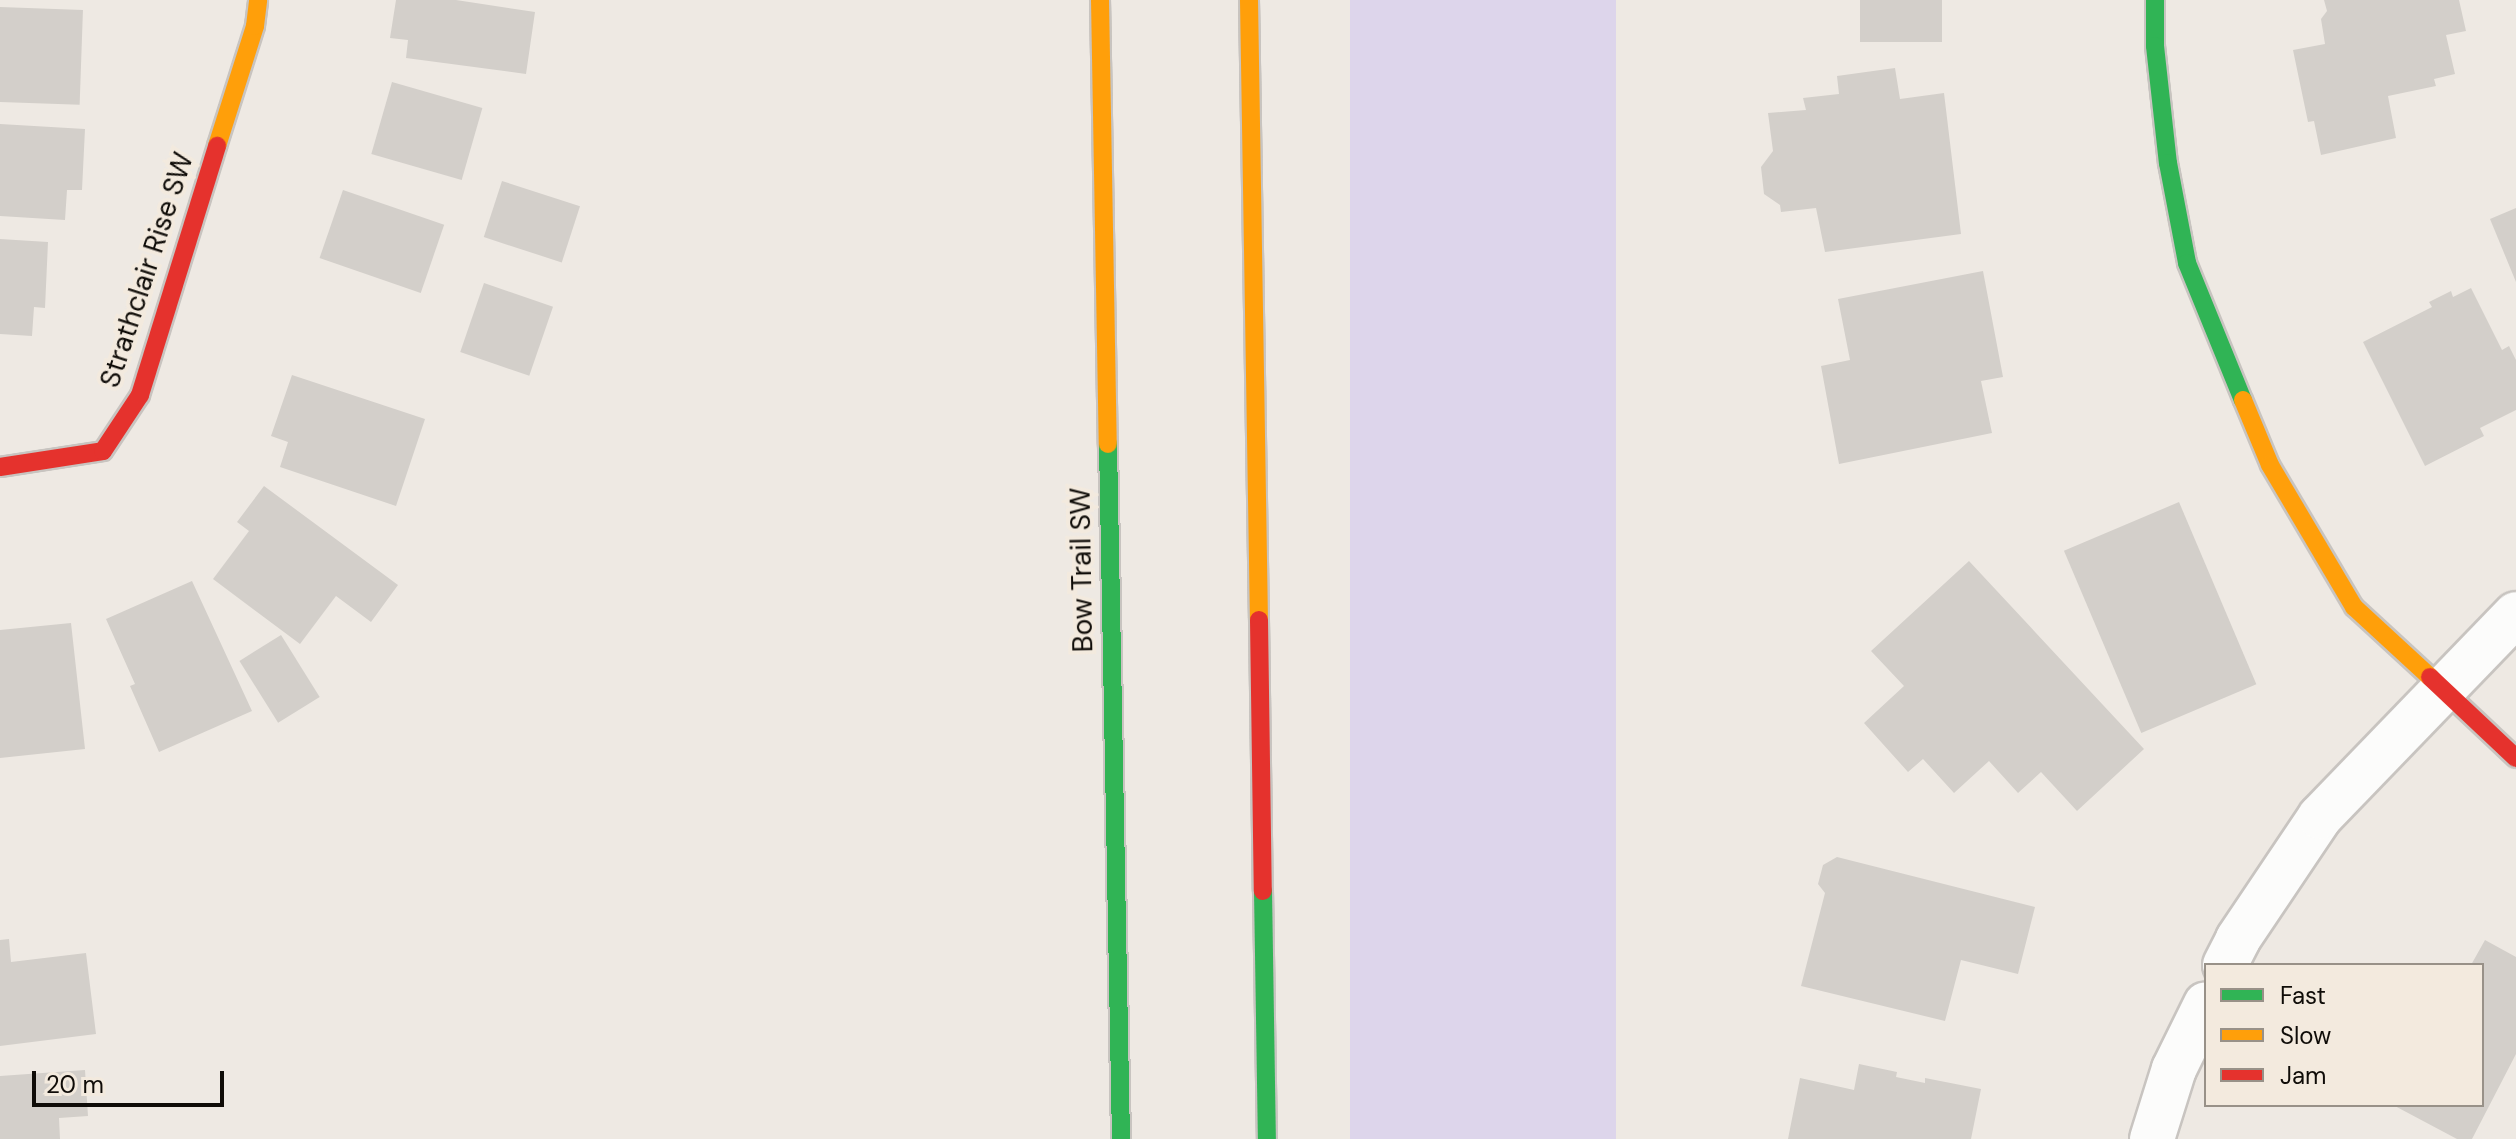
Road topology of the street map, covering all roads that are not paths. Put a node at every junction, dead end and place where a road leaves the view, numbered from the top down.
1 (258, 0) edge
2 (1100, 0) edge
3 (1249, 0) edge
4 (2155, 0) edge
5 (0, 467) edge
6 (2516, 614) edge
7 (2441, 689) junction
8 (2516, 758) edge
9 (2226, 963) edge
10 (2204, 1008) edge
11 (1121, 1139) edge
12 (1267, 1139) edge
13 (2152, 1139) edge

1 - 5 main road, Strathclair Rise SW
2 - 11 main road, Bow Trail SW
3 - 12 main road
4 - 7 main road
6 - 7 street
7 - 8 main road
7 - 9 street
10 - 13 street

